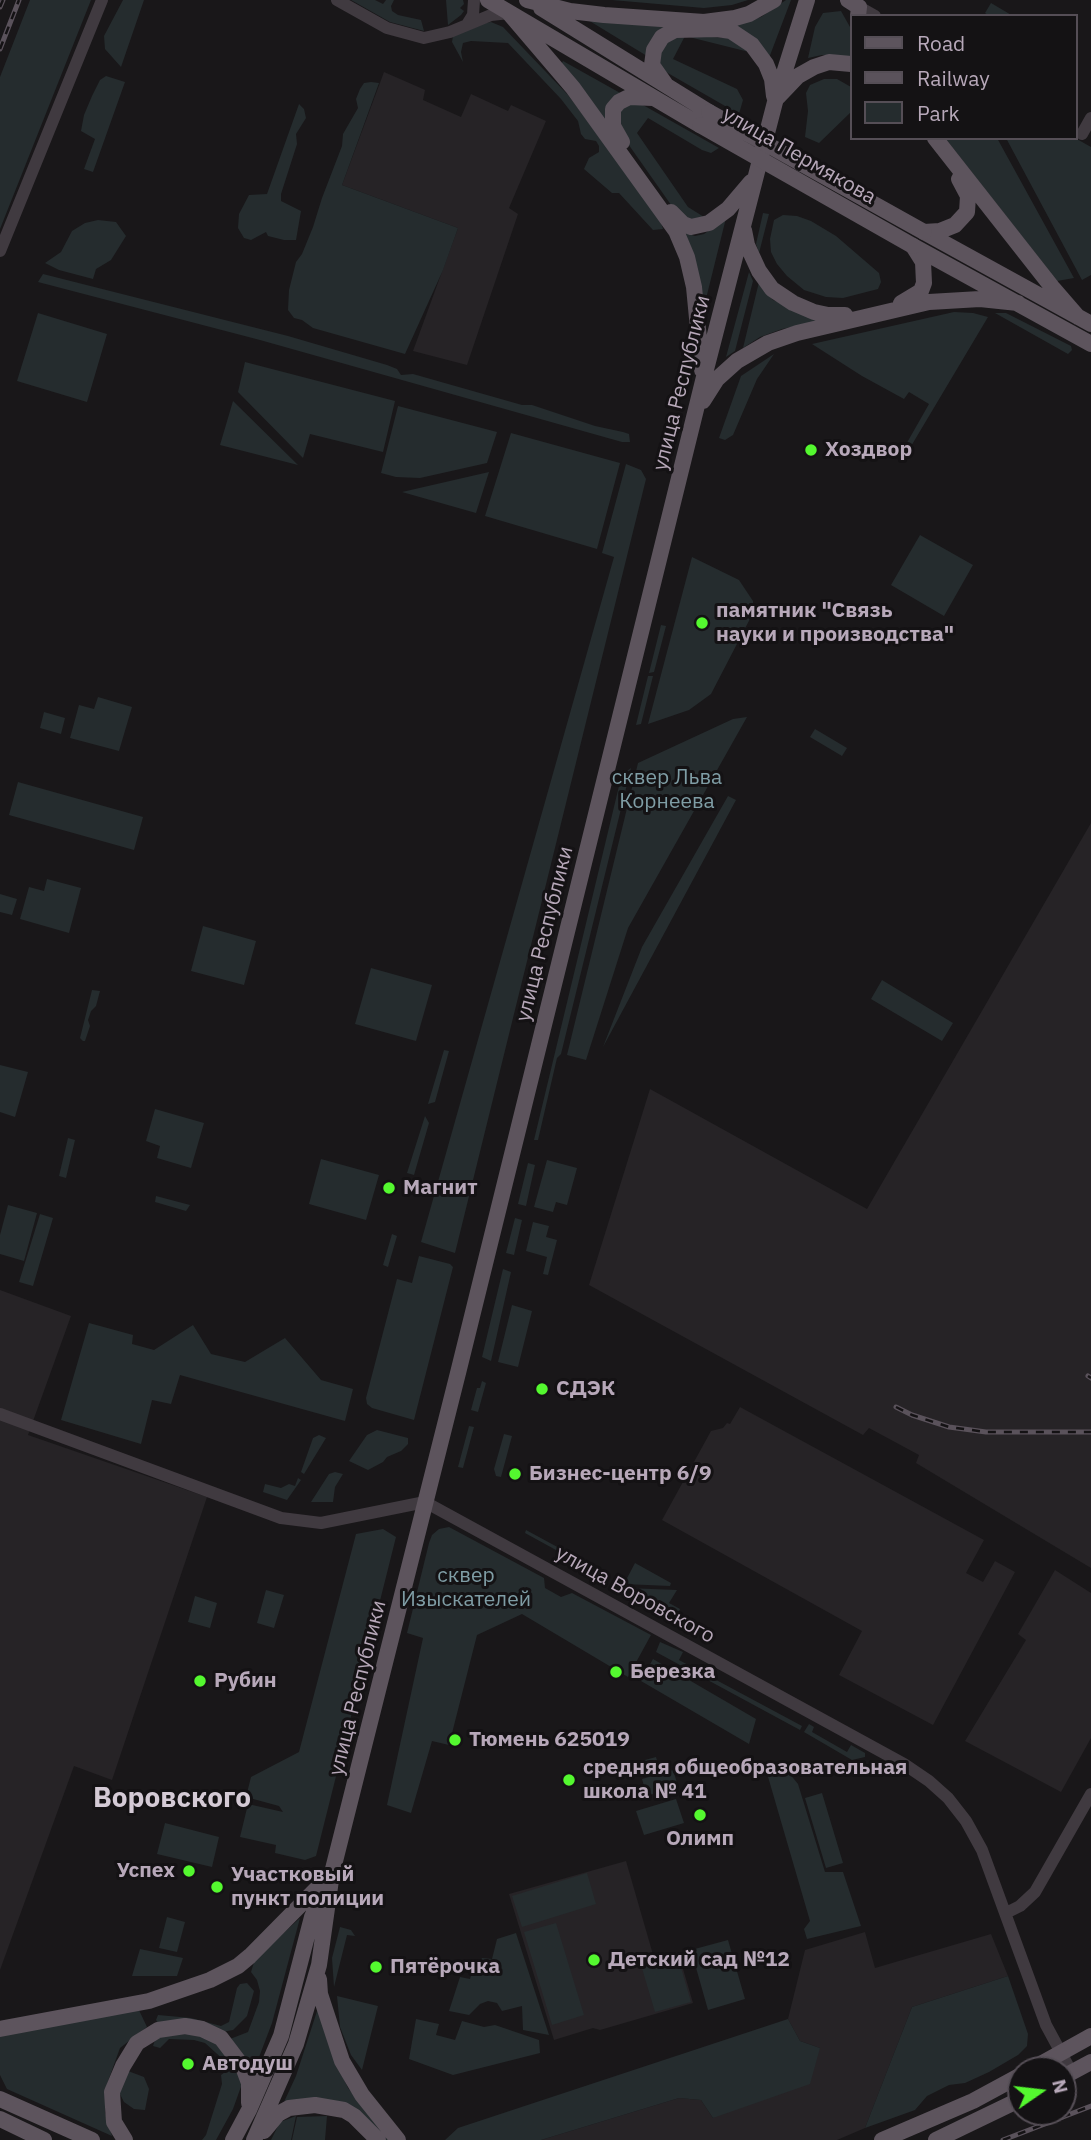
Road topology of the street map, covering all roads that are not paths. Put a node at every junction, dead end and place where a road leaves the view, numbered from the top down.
1 (102, 0) edge
2 (337, 0) edge
3 (474, 0) edge
4 (488, 0) edge
5 (527, 0) edge
6 (774, 0) edge
7 (808, 2) edge
8 (509, 13) junction
9 (468, 23) junction
10 (850, 64) edge
11 (666, 85) junction
12 (653, 98) junction
13 (775, 102) junction
14 (705, 118) junction
15 (1091, 118) edge
16 (1083, 134) edge
17 (929, 140) edge
18 (937, 140) edge
19 (754, 177) junction
20 (743, 226) junction
21 (924, 232) junction
22 (913, 246) junction
23 (0, 251) edge
24 (1018, 303) junction
25 (1085, 320) edge
26 (1091, 344) edge
27 (703, 381) junction
28 (696, 412) junction
29 (0, 1414) edge
30 (425, 1502) junction
31 (1091, 1794) edge
32 (332, 1873) junction
33 (1006, 1913) junction
34 (318, 1965) junction
35 (0, 2029) edge
36 (1091, 2036) edge
37 (1060, 2053) junction
38 (1055, 2056) edge
39 (1061, 2056) edge
40 (1007, 2082) edge
41 (0, 2089) edge
42 (6, 2102) edge
43 (1007, 2106) edge
44 (249, 2110) junction
45 (0, 2119) edge
46 (44, 2140) edge
47 (92, 2140) edge
48 (125, 2140) edge
49 (233, 2140) edge
50 (254, 2140) edge
51 (378, 2140) edge
52 (398, 2140) edge
53 (882, 2140) edge
54 (936, 2140) edge

1 - 23 street
2 - 9 street
3 - 9 street
4 - 8 main road, улица Пермякова
5 - 6 main road
5 - 11 main road, улица Пермякова
7 - 13 main road, улица Республики
8 - 9 street
8 - 12 main road, улица Пермякова
8 - 27 main road
10 - 13 main road
11 - 13 main road
11 - 14 main road, улица Пермякова
12 - 14 main road, улица Пермякова
12 - 19 main road
13 - 19 main road, улица Республики
14 - 21 main road, улица Пермякова, bridge
14 - 22 main road, улица Пермякова, bridge
15 - 16 street
17 - 21 main road
18 - 25 main road
19 - 20 main road, улица Республики
20 - 22 main road
20 - 27 main road, улица Республики
21 - 25 main road, улица Пермякова
22 - 24 main road, улица Пермякова
24 - 26 main road, улица Пермякова
24 - 28 main road
27 - 28 main road, улица Республики
28 - 30 main road, улица Республики
29 - 30 street
30 - 32 main road, улица Республики
30 - 33 street, улица Воровского
31 - 33 street
32 - 34 main road, улица Республики
32 - 35 main road
32 - 44 main road, улица Республики
33 - 37 street, улица Воровского
34 - 50 main road, улица Республики
34 - 52 main road
36 - 37 main road
37 - 38 main road
37 - 39 street, улица Воровского
40 - 53 main road
41 - 42 main road
42 - 47 main road
43 - 54 main road
44 - 48 main road
44 - 49 main road, улица Республики
45 - 46 main road
50 - 51 main road

